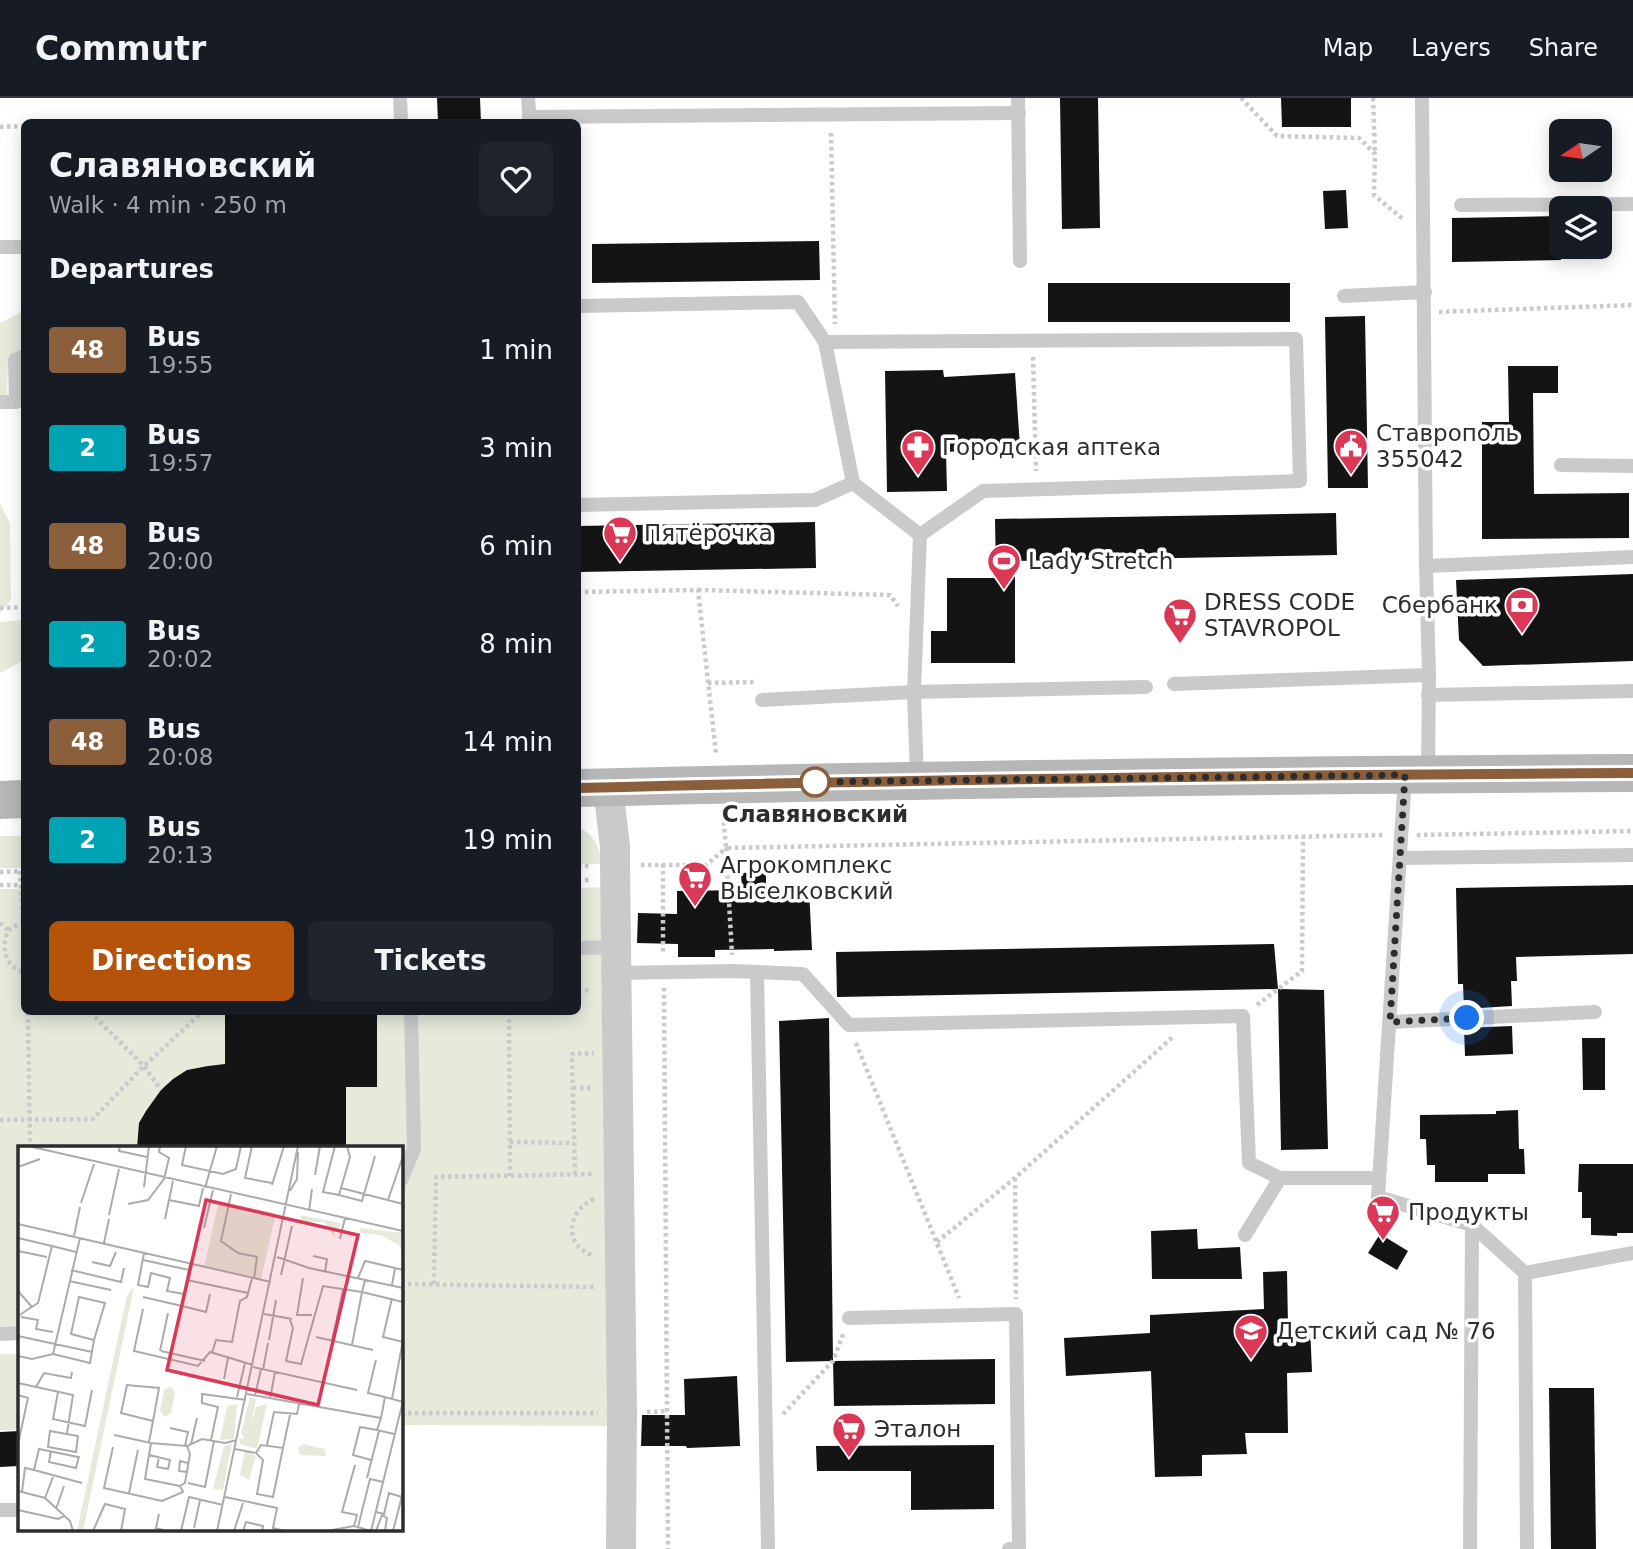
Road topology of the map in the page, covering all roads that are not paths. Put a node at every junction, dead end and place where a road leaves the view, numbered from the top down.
1 (400, 98) edge
2 (527, 98) edge
3 (1422, 98) edge
4 (1018, 106) edge
5 (401, 119) edge
6 (529, 119) edge
7 (581, 119) edge
8 (1633, 204) edge
9 (1461, 205) dead end
10 (0, 247) edge
11 (21, 247) edge
12 (1020, 261) dead end
13 (1424, 292) junction
14 (1344, 296) dead end
15 (581, 306) edge
16 (830, 342) junction
17 (21, 357) edge
18 (0, 402) edge
19 (1561, 465) dead end
20 (1633, 466) edge
21 (853, 484) junction
22 (581, 505) edge
23 (920, 535) junction
24 (1633, 557) edge
25 (1426, 566) junction
26 (1429, 675) junction
27 (1174, 684) dead end
28 (1146, 687) dead end
29 (1633, 691) edge
30 (914, 692) junction
31 (1429, 695) junction
32 (762, 700) dead end
33 (1633, 773) edge
34 (1416, 774) junction
35 (918, 780) junction
36 (593, 788) edge
37 (21, 799) edge
38 (0, 800) edge
39 (1633, 855) edge
40 (1400, 858) junction
41 (581, 950) edge
42 (608, 970) junction
43 (757, 972) junction
44 (1595, 1013) dead end
45 (411, 1015) edge
46 (1390, 1022) junction
47 (402, 1178) edge
48 (1280, 1178) junction
49 (1379, 1178) junction
50 (1472, 1225) junction
51 (1245, 1235) dead end
52 (1633, 1253) edge
53 (1525, 1273) junction
54 (849, 1318) road end
55 (18, 1333) edge
56 (0, 1334) edge
57 (0, 1510) edge
58 (18, 1510) edge
59 (621, 1549) edge
60 (768, 1549) edge
61 (1009, 1549) edge
62 (1019, 1549) edge
63 (1470, 1549) edge
64 (1527, 1549) edge

1 - 5 lane
2 - 6 lane
3 - 13 lane
4 - 7 lane
4 - 12 lane
8 - 9 lane
10 - 11 lane
13 - 14 lane
13 - 25 lane
15 - 16 lane
16 - 21 lane
16 - 23 lane
17 - 18 lane
19 - 20 lane
21 - 22 lane
21 - 23 lane
23 - 30 lane
24 - 25 lane
25 - 26 lane
26 - 27 lane
26 - 31 lane
28 - 30 lane
29 - 31 lane
30 - 32 lane
30 - 35 lane
31 - 34 lane
33 - 34 street
34 - 35 street
34 - 40 lane
35 - 36 street
36 - 42 street
37 - 38 street
39 - 40 lane
40 - 46 lane
41 - 42 lane
42 - 43 lane
42 - 59 street
43 - 48 lane
43 - 60 lane
44 - 46 lane
45 - 47 lane
46 - 49 lane
48 - 49 lane
48 - 51 lane
49 - 50 lane
50 - 53 lane
50 - 63 lane
52 - 53 lane
53 - 64 lane
54 - 62 lane
55 - 56 lane
57 - 58 lane
61 - 62 lane

